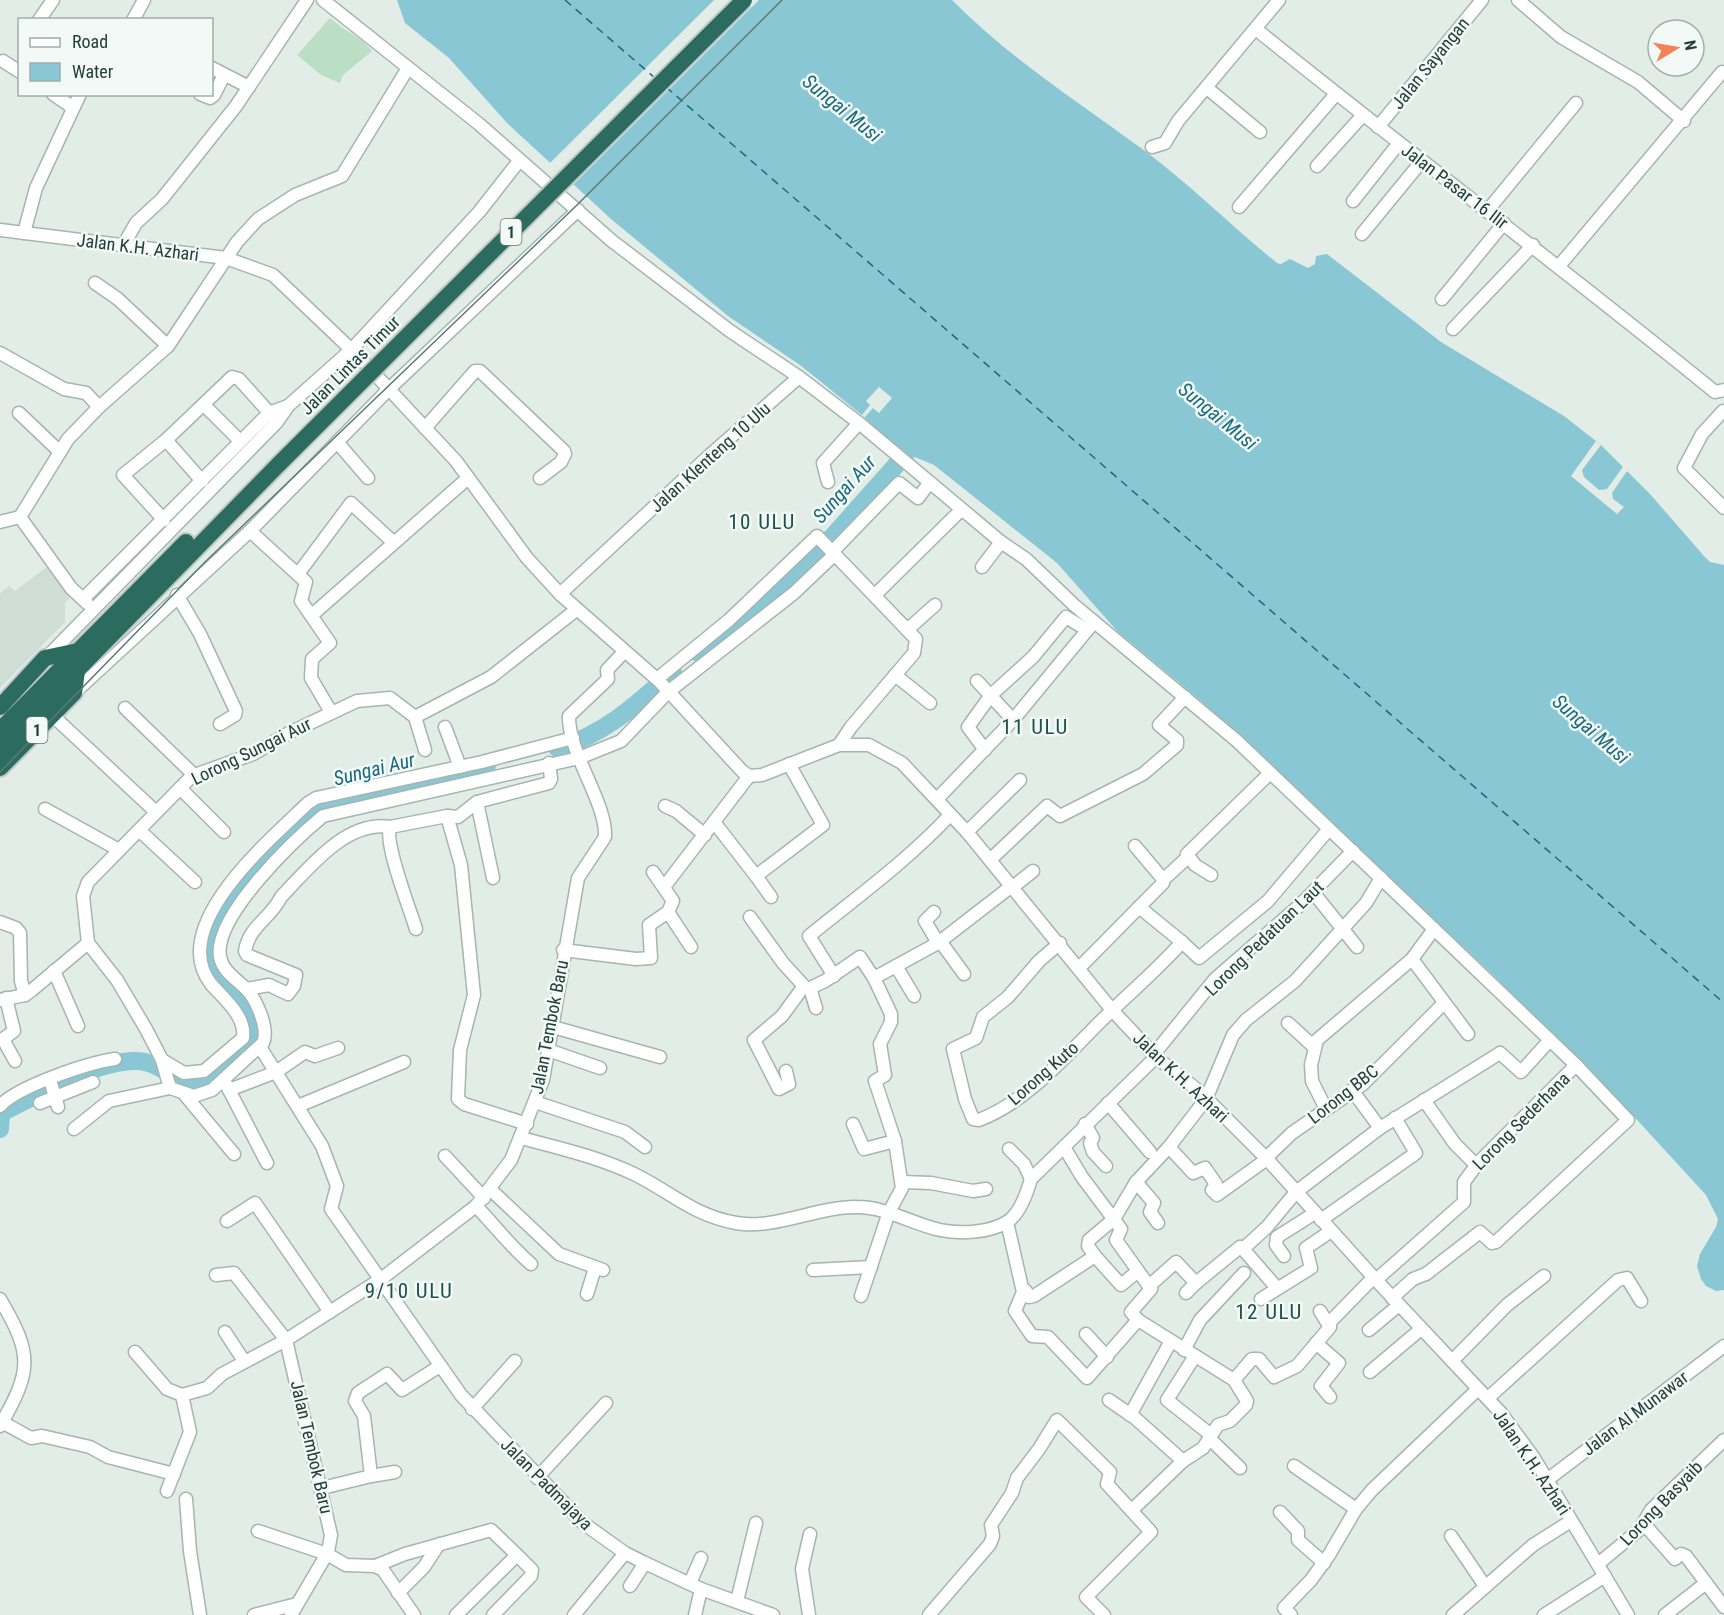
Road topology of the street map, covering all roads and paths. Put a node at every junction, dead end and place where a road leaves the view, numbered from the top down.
1 (53, 0) edge
2 (307, 0) edge
3 (323, 0) edge
4 (729, 0) edge
5 (744, 0) edge
6 (1279, 0) edge
7 (1482, 0) edge
8 (1518, 0) edge
9 (40, 18) edge
10 (1257, 30) junction
11 (3, 61) dead end
12 (408, 68) junction
13 (213, 69) edge
14 (18, 71) edge
15 (1722, 72) dead end
16 (224, 75) junction
17 (249, 87) junction
18 (1206, 88) junction
19 (1336, 94) junction
20 (56, 96) edge
21 (79, 96) edge
22 (213, 96) edge
23 (1576, 103) dead end
24 (72, 107) junction
25 (1363, 115) junction
26 (1684, 121) junction
27 (1378, 127) junction
28 (1260, 132) dead end
29 (1399, 143) junction
30 (1152, 147) dead end
31 (519, 161) junction
32 (1420, 162) junction
33 (1317, 166) dead end
34 (1353, 201) dead end
35 (1239, 207) dead end
36 (578, 210) junction
37 (1488, 210) junction
38 (1504, 223) junction
39 (0, 230) edge
40 (24, 233) junction
41 (1362, 234) dead end
42 (124, 244) junction
43 (1533, 245) junction
44 (226, 258) junction
45 (1559, 266) junction
46 (95, 283) dead end
47 (1442, 299) dead end
48 (1453, 329) dead end
49 (168, 346) junction
50 (352, 349) junction
51 (0, 354) edge
52 (800, 377) junction
53 (390, 388) junction
54 (1720, 391) edge
55 (204, 405) junction
56 (99, 407) junction
57 (1724, 411) edge
58 (19, 413) dead end
59 (273, 417) junction
60 (859, 423) junction
61 (425, 428) junction
62 (166, 440) junction
63 (240, 441) junction
64 (337, 442) junction
65 (60, 452) junction
66 (275, 460) junction
67 (368, 478) dead end
68 (468, 478) junction
69 (540, 478) dead end
70 (202, 481) junction
71 (828, 482) dead end
72 (927, 486) dead end
73 (1724, 508) edge
74 (959, 512) dead end
75 (164, 520) junction
76 (0, 522) edge
77 (24, 523) junction
78 (250, 531) junction
79 (1001, 542) junction
80 (394, 543) junction
81 (833, 551) junction
82 (982, 567) dead end
83 (298, 574) junction
84 (560, 594) junction
85 (177, 595) junction
86 (875, 596) junction
87 (83, 599) junction
88 (935, 604) dead end
89 (94, 609) junction
90 (576, 610) junction
91 (743, 610) junction
92 (312, 615) junction
93 (754, 624) junction
94 (1090, 626) junction
95 (907, 630) junction
96 (79, 651) junction
97 (624, 652) junction
98 (45, 658) junction
99 (77, 671) junction
100 (895, 675) junction
101 (977, 681) dead end
102 (663, 686) junction
103 (74, 693) junction
104 (1185, 697) junction
105 (994, 698) junction
106 (930, 703) dead end
107 (0, 707) edge
108 (125, 708) dead end
109 (331, 712) junction
110 (52, 715) junction
111 (415, 717) junction
112 (1013, 720) junction
113 (220, 724) dead end
114 (445, 727) dead end
115 (5, 737) edge
116 (573, 739) junction
117 (839, 745) junction
118 (425, 750) dead end
119 (985, 750) junction
120 (579, 757) junction
121 (549, 763) junction
122 (789, 764) junction
123 (0, 768) edge
124 (460, 768) junction
125 (1270, 773) junction
126 (194, 775) junction
127 (749, 776) junction
128 (1020, 780) dead end
129 (180, 788) junction
130 (937, 799) junction
131 (477, 802) junction
132 (665, 806) dead end
133 (45, 809) dead end
134 (313, 810) junction
135 (156, 812) junction
136 (950, 815) junction
137 (447, 816) junction
138 (714, 822) junction
139 (390, 827) junction
140 (1329, 829) junction
141 (139, 830) junction
142 (224, 832) dead end
143 (967, 832) junction
144 (705, 835) junction
145 (1135, 846) dead end
146 (119, 850) junction
147 (1353, 851) junction
148 (1188, 857) junction
149 (991, 859) junction
150 (1033, 871) dead end
151 (653, 872) dead end
152 (1210, 875) dead end
153 (756, 876) junction
154 (493, 878) dead end
155 (1381, 878) junction
156 (1163, 880) junction
157 (195, 882) dead end
158 (1013, 886) junction
159 (664, 887) junction
160 (1313, 892) junction
161 (771, 897) dead end
162 (1139, 907) junction
163 (1369, 908) dead end
164 (668, 912) junction
165 (934, 912) dead end
166 (750, 917) dead end
167 (0, 922) edge
168 (416, 929) dead end
169 (1434, 929) junction
170 (1344, 931) junction
171 (204, 934) junction
172 (221, 939) junction
173 (939, 942) junction
174 (1182, 942) junction
175 (88, 943) junction
176 (1060, 943) junction
177 (691, 947) dead end
178 (1357, 947) dead end
179 (566, 951) junction
180 (1327, 953) dead end
181 (1412, 959) junction
182 (896, 966) junction
183 (1080, 967) junction
184 (54, 971) junction
185 (964, 974) dead end
186 (834, 976) junction
187 (874, 978) junction
188 (807, 987) junction
189 (246, 989) junction
190 (25, 995) junction
191 (914, 996) dead end
192 (3, 999) edge
193 (1444, 1003) junction
194 (816, 1008) dead end
195 (1112, 1010) junction
196 (1288, 1023) dead end
197 (78, 1026) dead end
198 (560, 1028) junction
199 (1468, 1034) dead end
200 (1549, 1041) junction
201 (260, 1047) junction
202 (1314, 1047) junction
203 (338, 1048) dead end
204 (548, 1050) junction
205 (1155, 1055) junction
206 (660, 1057) dead end
207 (115, 1059) dead end
208 (15, 1061) dead end
209 (163, 1062) junction
210 (404, 1062) dead end
211 (1576, 1065) junction
212 (600, 1068) dead end
213 (786, 1071) dead end
214 (276, 1072) junction
215 (93, 1082) dead end
216 (169, 1085) junction
217 (227, 1085) junction
218 (1352, 1090) junction
219 (54, 1092) junction
220 (184, 1095) junction
221 (1206, 1099) junction
222 (1424, 1100) junction
223 (535, 1102) junction
224 (40, 1103) dead end
225 (1108, 1103) junction
226 (0, 1106) edge
227 (298, 1106) junction
228 (1326, 1109) junction
229 (1395, 1118) junction
230 (527, 1124) junction
231 (853, 1124) dead end
232 (1085, 1125) junction
233 (1380, 1128) junction
234 (74, 1129) dead end
235 (521, 1138) junction
236 (895, 1141) junction
237 (645, 1147) dead end
238 (1064, 1147) junction
239 (1169, 1147) junction
240 (1009, 1149) dead end
241 (1150, 1152) dead end
242 (234, 1154) dead end
243 (446, 1156) dead end
244 (1266, 1159) junction
245 (267, 1163) dead end
246 (1476, 1165) junction
247 (1106, 1166) dead end
248 (1031, 1179) junction
249 (902, 1182) junction
250 (1136, 1182) junction
251 (986, 1189) dead end
252 (1299, 1195) junction
253 (484, 1198) junction
254 (890, 1213) junction
255 (1318, 1216) junction
256 (1114, 1219) junction
257 (227, 1221) dead end
258 (1007, 1222) junction
259 (1158, 1223) dead end
260 (1331, 1231) junction
261 (1243, 1249) junction
262 (1095, 1256) junction
263 (1284, 1256) dead end
264 (531, 1264) dead end
265 (871, 1267) junction
266 (813, 1270) dead end
267 (1138, 1271) junction
268 (1244, 1273) dead end
269 (216, 1275) dead end
270 (1544, 1276) dead end
271 (381, 1279) junction
272 (1375, 1279) junction
273 (1196, 1283) junction
274 (1149, 1286) junction
275 (1276, 1288) junction
276 (1023, 1292) junction
277 (1186, 1293) dead end
278 (587, 1294) dead end
279 (861, 1296) dead end
280 (0, 1299) edge
281 (1261, 1299) dead end
282 (1641, 1301) dead end
283 (1396, 1302) junction
284 (1320, 1311) dead end
285 (330, 1312) junction
286 (1138, 1320) junction
287 (1329, 1323) junction
288 (1421, 1329) junction
289 (1369, 1330) dead end
290 (225, 1332) dead end
291 (1086, 1334) dead end
292 (286, 1340) junction
293 (1171, 1341) junction
294 (1316, 1343) junction
295 (1724, 1346) edge
296 (135, 1352) dead end
297 (1189, 1353) junction
298 (1107, 1357) junction
299 (244, 1361) junction
300 (515, 1361) dead end
301 (1452, 1361) junction
302 (440, 1366) junction
303 (1370, 1372) dead end
304 (1234, 1380) junction
305 (1478, 1389) junction
306 (182, 1395) junction
307 (1330, 1397) dead end
308 (1488, 1398) junction
309 (1109, 1400) dead end
310 (606, 1403) dead end
311 (472, 1409) junction
312 (1131, 1415) junction
313 (1, 1424) edge
314 (1210, 1437) junction
315 (1724, 1440) edge
316 (1183, 1461) junction
317 (1294, 1466) dead end
318 (1240, 1468) dead end
319 (395, 1472) dead end
320 (174, 1474) junction
321 (371, 1476) junction
322 (537, 1478) junction
323 (1547, 1480) junction
324 (322, 1488) junction
325 (167, 1491) dead end
326 (186, 1499) dead end
327 (1356, 1509) junction
328 (1132, 1510) junction
329 (1280, 1512) dead end
330 (1572, 1521) junction
331 (756, 1523) dead end
332 (1644, 1524) junction
333 (258, 1531) dead end
334 (810, 1534) dead end
335 (1451, 1536) dead end
336 (439, 1544) junction
337 (626, 1553) junction
338 (327, 1554) junction
339 (517, 1555) junction
340 (701, 1558) dead end
341 (645, 1563) junction
342 (1324, 1563) junction
343 (1598, 1564) junction
344 (375, 1566) junction
345 (1605, 1576) junction
346 (1706, 1583) junction
347 (630, 1586) dead end
348 (696, 1586) junction
349 (1485, 1586) junction
350 (398, 1593) junction
351 (737, 1601) junction
352 (1724, 1607) edge
353 (294, 1610) edge
354 (200, 1615) edge
355 (254, 1615) edge
356 (414, 1615) edge
357 (456, 1615) edge
358 (493, 1615) edge
359 (574, 1615) edge
360 (695, 1615) edge
361 (773, 1615) edge
362 (808, 1615) edge
363 (929, 1615) edge
364 (1104, 1615) edge
365 (1291, 1615) edge
366 (1453, 1615) edge
367 (1544, 1615) edge
368 (1628, 1615) edge
369 (1665, 1615) edge

1 - 9 street
2 - 17 street
3 - 12 street
4 - 66 highway, Jalan Lintas Timur / 1
5 - 66 highway, Jalan Lintas Timur / 1, bridge
6 - 10 street
7 - 27 street, Jalan Sayangan
8 - 26 street
10 - 18 street
10 - 19 street, Jalan Pasar 16 Ilir
11 - 14 street
12 - 31 street
12 - 44 street
13 - 16 street
15 - 26 street
16 - 17 street
16 - 22 street
17 - 42 street
18 - 28 street
18 - 30 street
19 - 25 street, Jalan Pasar 16 Ilir
19 - 35 street
20 - 24 street
21 - 24 street
23 - 37 street
24 - 40 street
25 - 27 street, Jalan Pasar 16 Ilir
25 - 33 street
26 - 45 street
27 - 29 street, Jalan Pasar 16 Ilir
29 - 32 street, Jalan Pasar 16 Ilir
29 - 34 street
31 - 36 street
31 - 50 street
32 - 37 street, Jalan Pasar 16 Ilir
32 - 41 street
36 - 52 street
36 - 53 street
37 - 38 street, Jalan Pasar 16 Ilir
38 - 43 street, Jalan Pasar 16 Ilir
38 - 47 street
39 - 40 street, Jalan K.H. Azhari
40 - 42 street, Jalan K.H. Azhari
42 - 44 street, Jalan K.H. Azhari
43 - 45 street, Jalan Pasar 16 Ilir
43 - 48 street
44 - 49 street
44 - 50 street, Jalan K.H. Azhari
45 - 54 street, Jalan Pasar 16 Ilir
46 - 49 street
49 - 56 street
50 - 53 street, Jalan K.H. Azhari
50 - 59 street
51 - 56 street
52 - 60 street
52 - 84 street, Jalan Klenteng 10 Ulu
53 - 61 street, Jalan K.H. Azhari
53 - 64 street
54 - 57 street
55 - 59 street
55 - 62 street
55 - 63 street
56 - 65 street
57 - 73 street
58 - 65 street
59 - 63 street
59 - 89 street
60 - 71 street
60 - 79 street
61 - 68 street, Jalan K.H. Azhari
61 - 69 street
62 - 70 street
62 - 75 street
63 - 70 street
64 - 67 street
64 - 78 street
65 - 77 street
66 - 96 highway, Jalan Lintas Timur / 1
66 - 99 highway, Jalan Lintas Timur / 1
68 - 80 street
68 - 84 street, Jalan K.H. Azhari
70 - 75 street
72 - 81 street
74 - 86 street
75 - 87 street
76 - 77 street
77 - 87 street
78 - 83 street
78 - 85 street
79 - 82 street
79 - 94 street
80 - 83 street
80 - 92 street
81 - 86 street
81 - 91 street
81 - 93 street
83 - 92 street
84 - 90 street, Jalan K.H. Azhari
85 - 103 street
85 - 113 street
86 - 95 street
87 - 89 street
88 - 95 street
89 - 98 street
90 - 97 street, Jalan K.H. Azhari
90 - 111 street
91 - 93 street
91 - 102 street
92 - 109 street
93 - 102 street
94 - 104 street
94 - 105 street
94 - 112 street
95 - 100 street
96 - 98 highway
96 - 115 highway, Jalan Lintas Timur
97 - 102 street, Jalan K.H. Azhari
97 - 116 street
98 - 107 highway, 1
99 - 103 highway
99 - 115 highway, Jalan Lintas Timur
100 - 106 street
100 - 117 street
101 - 105 street
102 - 120 street
102 - 127 street
103 - 110 highway, 1
104 - 125 street
104 - 149 street
105 - 112 street
105 - 119 street
108 - 126 street
109 - 111 street, Lorong Sungai Aur
109 - 126 street, Lorong Sungai Aur
110 - 115 highway, 1
110 - 135 street
111 - 118 street
112 - 119 street
114 - 124 street
115 - 123 highway, 1
116 - 120 street
116 - 124 street
117 - 122 street, Jalan K.H. Azhari
117 - 130 street, Jalan K.H. Azhari
119 - 130 street
120 - 121 street
120 - 179 street, Jalan Tembok Baru
121 - 131 street
121 - 134 street
122 - 127 street, Jalan K.H. Azhari
122 - 153 street
124 - 134 street
125 - 140 street
125 - 148 street
126 - 129 street, Lorong Sungai Aur
127 - 138 street
128 - 143 street
129 - 135 street, Lorong Sungai Aur
129 - 142 street
130 - 136 street, Jalan K.H. Azhari
131 - 137 street
131 - 154 street
132 - 144 street
133 - 146 street
134 - 171 street
134 - 172 street
135 - 141 street, Lorong Sungai Aur
136 - 143 street, Jalan K.H. Azhari
136 - 186 street
137 - 139 street
137 - 230 street
138 - 144 street
138 - 153 street
139 - 168 street
139 - 189 street
140 - 147 street
140 - 174 street
141 - 146 street, Lorong Sungai Aur
141 - 157 street
143 - 149 street, Jalan K.H. Azhari
144 - 159 street
145 - 156 street
146 - 175 street, Lorong Sungai Aur
147 - 155 street
147 - 160 street, Lorong Pedatuan Laut
148 - 152 street
148 - 156 street
149 - 158 street, Jalan K.H. Azhari
150 - 158 street
151 - 159 street
153 - 161 street
155 - 169 street
155 - 170 street
156 - 162 street
158 - 173 street
158 - 176 street, Jalan K.H. Azhari
159 - 164 street
160 - 170 street
160 - 205 street, Lorong Pedatuan Laut
162 - 174 street
162 - 183 street
163 - 170 street
164 - 177 street
164 - 179 street
165 - 173 street
166 - 188 street
167 - 190 street
169 - 181 street
169 - 200 street
170 - 178 street
170 - 180 street
170 - 221 street
171 - 172 street
171 - 209 street
172 - 189 street
173 - 182 street
173 - 185 street
174 - 195 street
175 - 184 street
175 - 209 street
176 - 183 street, Jalan K.H. Azhari
176 - 195 street, Lorong Kuto
179 - 198 street, Jalan Tembok Baru
181 - 193 street
181 - 202 street
182 - 187 street
182 - 191 street
183 - 195 street, Jalan K.H. Azhari
184 - 190 street
184 - 197 street
186 - 187 street
186 - 188 street
187 - 236 street
188 - 194 street
188 - 213 street
189 - 201 street
190 - 192 street
192 - 208 street
193 - 199 street
193 - 218 street, Lorong BBC
195 - 205 street, Jalan K.H. Azhari
196 - 202 street
198 - 204 street, Jalan Tembok Baru
198 - 206 street
200 - 211 street
200 - 222 street
201 - 214 street
201 - 217 street
202 - 228 street
203 - 214 street
204 - 212 street
204 - 223 street, Jalan Tembok Baru
205 - 221 street, Jalan K.H. Azhari
205 - 225 street, Lorong Pedatuan Laut
207 - 219 street
209 - 216 street
210 - 227 street
211 - 246 street, Lorong Sederhana
211 - 283 street
214 - 217 street
214 - 227 street
215 - 219 street
216 - 220 street
216 - 234 street
217 - 220 street
217 - 245 street
218 - 228 street, Lorong BBC
218 - 233 street
219 - 224 street
219 - 226 street
220 - 242 street
221 - 239 street
221 - 244 street, Jalan K.H. Azhari
222 - 229 street
222 - 246 street
223 - 230 street, Jalan Tembok Baru
223 - 237 street
225 - 232 street, Lorong Pedatuan Laut
225 - 241 street
227 - 271 street, Jalan Padmajaya
228 - 244 street, Lorong BBC
229 - 233 street
229 - 255 street
230 - 235 street, Jalan Tembok Baru
231 - 236 street
232 - 238 street, Lorong Pedatuan Laut
232 - 247 street
233 - 252 street
235 - 253 street, Jalan Tembok Baru
235 - 254 street
236 - 249 street
238 - 248 street, Lorong Pedatuan Laut
238 - 256 street
239 - 244 street, Lorong BBC
239 - 250 street
240 - 248 street
243 - 253 street
244 - 252 street, Jalan K.H. Azhari
246 - 272 street, Lorong Sederhana
248 - 258 street
249 - 251 street
249 - 254 street
250 - 256 street
250 - 259 street
252 - 255 street, Jalan K.H. Azhari
252 - 261 street
253 - 264 street
253 - 271 street, Jalan Tembok Baru
253 - 278 street
254 - 258 street
254 - 265 street
255 - 260 street, Jalan K.H. Azhari
255 - 263 street
256 - 262 street
256 - 267 street
257 - 285 street
258 - 276 street
260 - 272 street, Jalan K.H. Azhari
260 - 275 street
261 - 273 street
261 - 275 street
262 - 267 street
262 - 276 street
265 - 266 street
265 - 279 street
267 - 274 street
268 - 297 street
269 - 292 street
270 - 301 street
271 - 285 street, Jalan Tembok Baru
271 - 302 street, Jalan Padmajaya
272 - 283 street, Jalan K.H. Azhari
272 - 287 street, Lorong Sederhana
273 - 274 street
273 - 277 street
274 - 286 street
275 - 281 street
276 - 298 street
280 - 313 street
282 - 308 street
283 - 288 street, Jalan K.H. Azhari
283 - 289 street
284 - 287 street
285 - 292 street, Jalan Tembok Baru
286 - 293 street
286 - 298 street
287 - 294 street, Lorong Sederhana
288 - 301 street, Jalan K.H. Azhari
288 - 303 street
290 - 299 street
291 - 298 street
292 - 299 street
292 - 324 street, Jalan Tembok Baru
293 - 297 street
293 - 312 street
294 - 304 street, Lorong Sederhana
294 - 307 street
295 - 323 street, Jalan Al Munawar
296 - 306 street
297 - 304 street
297 - 314 street
299 - 306 street
300 - 311 street
301 - 305 street, Jalan K.H. Azhari
302 - 311 street, Jalan Padmajaya
302 - 321 street
304 - 314 street
305 - 308 street, Jalan K.H. Azhari
305 - 327 street
306 - 320 street
308 - 323 street, Jalan K.H. Azhari
309 - 312 street
310 - 322 street
311 - 322 street, Jalan Padmajaya
312 - 316 street
313 - 320 street
314 - 316 street
314 - 318 street
315 - 332 street, Lorong Basyaib
316 - 328 street
317 - 327 street
319 - 321 street
320 - 325 street
321 - 324 street
322 - 337 street, Jalan Padmajaya
323 - 330 street, Jalan K.H. Azhari
324 - 338 street, Jalan Tembok Baru
326 - 354 street
327 - 342 street
328 - 363 street
328 - 364 street
329 - 342 street
330 - 343 street, Jalan K.H. Azhari
330 - 349 street
331 - 351 street
332 - 343 street, Lorong Basyaib
332 - 346 street
333 - 338 street
334 - 362 street
335 - 349 street
336 - 339 street
336 - 344 street
336 - 350 street
337 - 341 street, Jalan Padmajaya
337 - 359 street
338 - 344 street
338 - 353 street, Jalan Tembok Baru
339 - 357 street
339 - 358 street
340 - 348 street
341 - 347 street
341 - 348 street, Jalan Padmajaya
342 - 365 street
343 - 345 street, Jalan K.H. Azhari
344 - 350 street
345 - 367 street
345 - 368 street, Jalan K.H. Azhari
346 - 352 street
346 - 369 street
348 - 351 street, Jalan Padmajaya
348 - 360 street
349 - 366 street
350 - 356 street
351 - 361 street, Jalan Padmajaya
353 - 355 street

